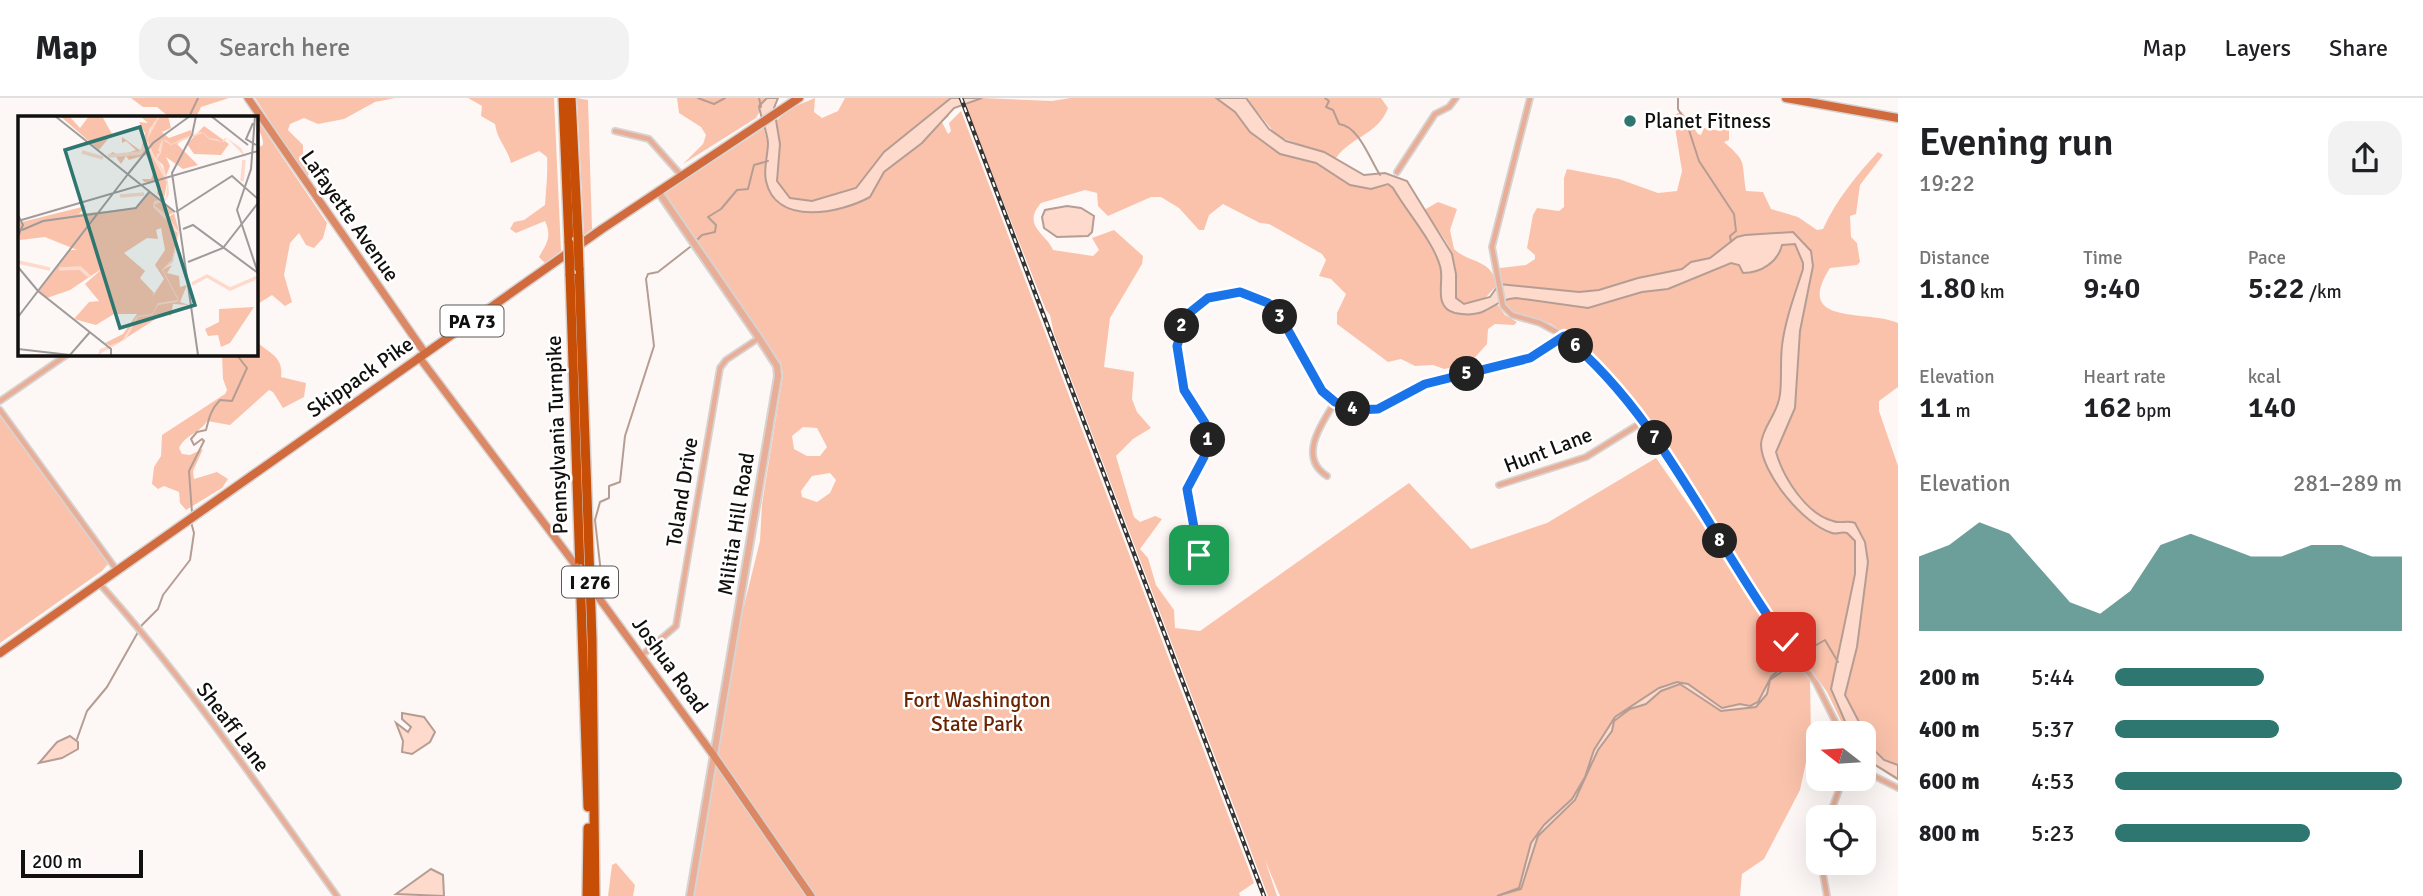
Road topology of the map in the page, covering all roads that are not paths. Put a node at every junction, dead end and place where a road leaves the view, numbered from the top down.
1 (248, 98) edge
2 (563, 98) edge
3 (572, 98) edge
4 (799, 98) edge
5 (1456, 98) edge
6 (1530, 98) edge
7 (1786, 98) edge
8 (1833, 102) edge
9 (1898, 118) edge
10 (615, 131) dead end
11 (1397, 172) dead end
12 (681, 174) junction
13 (658, 191) junction
14 (1564, 336) junction
15 (759, 338) junction
16 (67, 355) edge
17 (422, 355) junction
18 (0, 401) edge
19 (1335, 402) junction
20 (0, 410) edge
21 (1644, 421) junction
22 (1327, 476) dead end
23 (1499, 485) dead end
24 (1210, 563) dead end
25 (116, 569) junction
26 (98, 582) junction
27 (0, 653) edge
28 (641, 656) junction
29 (1835, 721) edge
30 (714, 756) junction
31 (1876, 777) edge
32 (1898, 788) edge
33 (1823, 875) edge
34 (337, 896) edge
35 (587, 896) edge
36 (595, 896) edge
37 (690, 896) edge
38 (811, 896) edge
39 (1827, 896) edge

1 - 17 main road, Lafayette Avenue
2 - 35 highway, Pennsylvania Turnpike / I 276, bridge
3 - 36 highway, Pennsylvania Turnpike / I 276, bridge
4 - 12 main road, Skippack Pike / PA 73
5 - 11 street
6 - 14 street
7 - 8 main road
8 - 9 main road
10 - 12 street
12 - 13 main road, Skippack Pike / PA 73
13 - 15 street, Militia Hill Road
13 - 17 main road, Skippack Pike / PA 73
14 - 19 street
14 - 21 street
15 - 28 street, Toland Drive
15 - 30 street, Militia Hill Road
16 - 18 street
17 - 25 main road, Skippack Pike / PA 73
17 - 28 main road, Joshua Road, bridge
19 - 22 street
19 - 24 street
20 - 25 street
21 - 23 street, Hunt Lane
21 - 29 street
25 - 26 main road, PA 73
26 - 27 main road, PA 73
26 - 34 street, Sheaff Lane
28 - 30 main road, Joshua Road
30 - 37 street, Militia Hill Road
30 - 38 main road, Joshua Road
31 - 32 street
33 - 39 street

